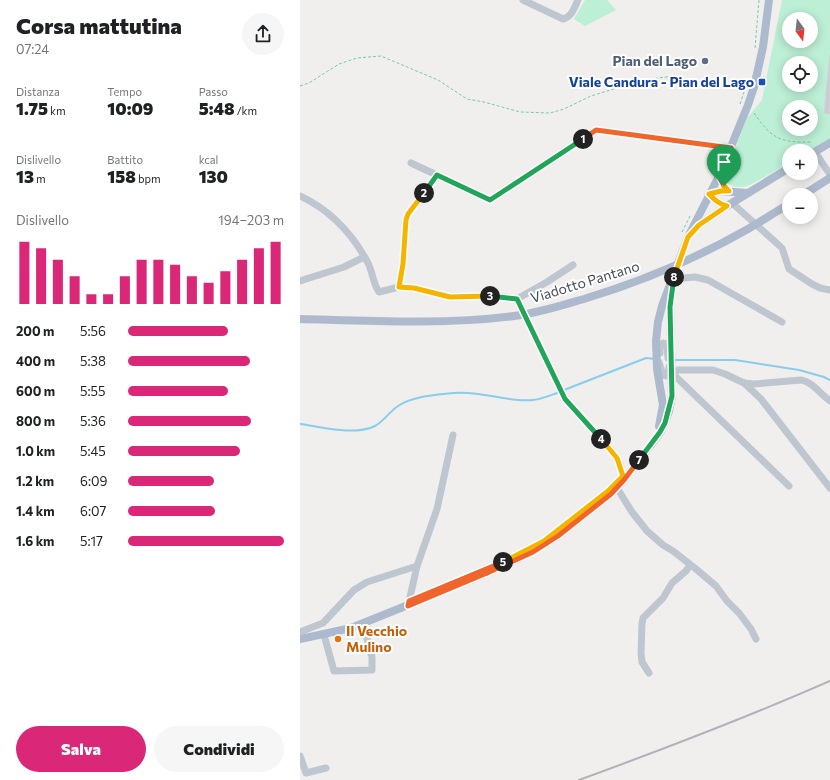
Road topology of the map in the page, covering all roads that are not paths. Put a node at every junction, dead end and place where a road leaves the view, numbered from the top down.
1 (523, 0) edge
2 (578, 0) edge
3 (769, 0) edge
4 (830, 143) edge
5 (731, 148) junction
6 (818, 150) edge
7 (818, 160) edge
8 (411, 163) dead end
9 (782, 172) edge
10 (437, 175) junction
11 (719, 176) junction
12 (830, 176) edge
13 (813, 188) edge
14 (729, 191) junction
15 (747, 193) junction
16 (709, 194) junction
17 (300, 196) edge
18 (730, 204) junction
19 (782, 208) edge
20 (688, 237) junction
21 (364, 257) junction
22 (573, 265) dead end
23 (673, 279) junction
24 (300, 280) edge
25 (399, 287) junction
26 (830, 290) edge
27 (517, 299) junction
28 (300, 318) edge
29 (782, 322) dead end
30 (664, 359) junction
31 (744, 382) junction
32 (830, 401) edge
33 (453, 435) dead end
34 (652, 443) junction
35 (624, 480) junction
36 (789, 486) dead end
37 (618, 488) junction
38 (830, 488) edge
39 (690, 565) junction
40 (417, 566) junction
41 (408, 606) junction
42 (363, 624) junction
43 (300, 632) edge
44 (324, 635) junction
45 (300, 639) edge
46 (756, 639) dead end
47 (648, 673) dead end
48 (300, 756) edge
49 (326, 768) dead end

1 - 2 street
3 - 5 main road
4 - 6 main road
5 - 10 street
5 - 11 main road
7 - 12 street
8 - 10 street
9 - 15 main road
10 - 25 street
11 - 14 main road
11 - 16 main road
12 - 13 main road
14 - 15 main road
14 - 16 main road
15 - 18 main road
16 - 18 main road
16 - 20 main road
17 - 21 street
18 - 20 main road
18 - 26 street
19 - 28 main road, Viadotto Pantano, bridge
20 - 23 main road
21 - 24 street
21 - 25 street
22 - 27 street
23 - 29 street
23 - 30 main road
23 - 30 main road
25 - 27 street
27 - 35 street
30 - 31 street
30 - 34 main road
30 - 34 main road
30 - 36 street
31 - 32 street
31 - 38 street
33 - 40 street
34 - 35 main road
35 - 37 main road
37 - 39 street
37 - 41 main road
39 - 46 street
39 - 47 street
40 - 41 street
40 - 43 street
41 - 42 main road
42 - 44 main road
42 - 44 street
44 - 45 main road
48 - 49 street

